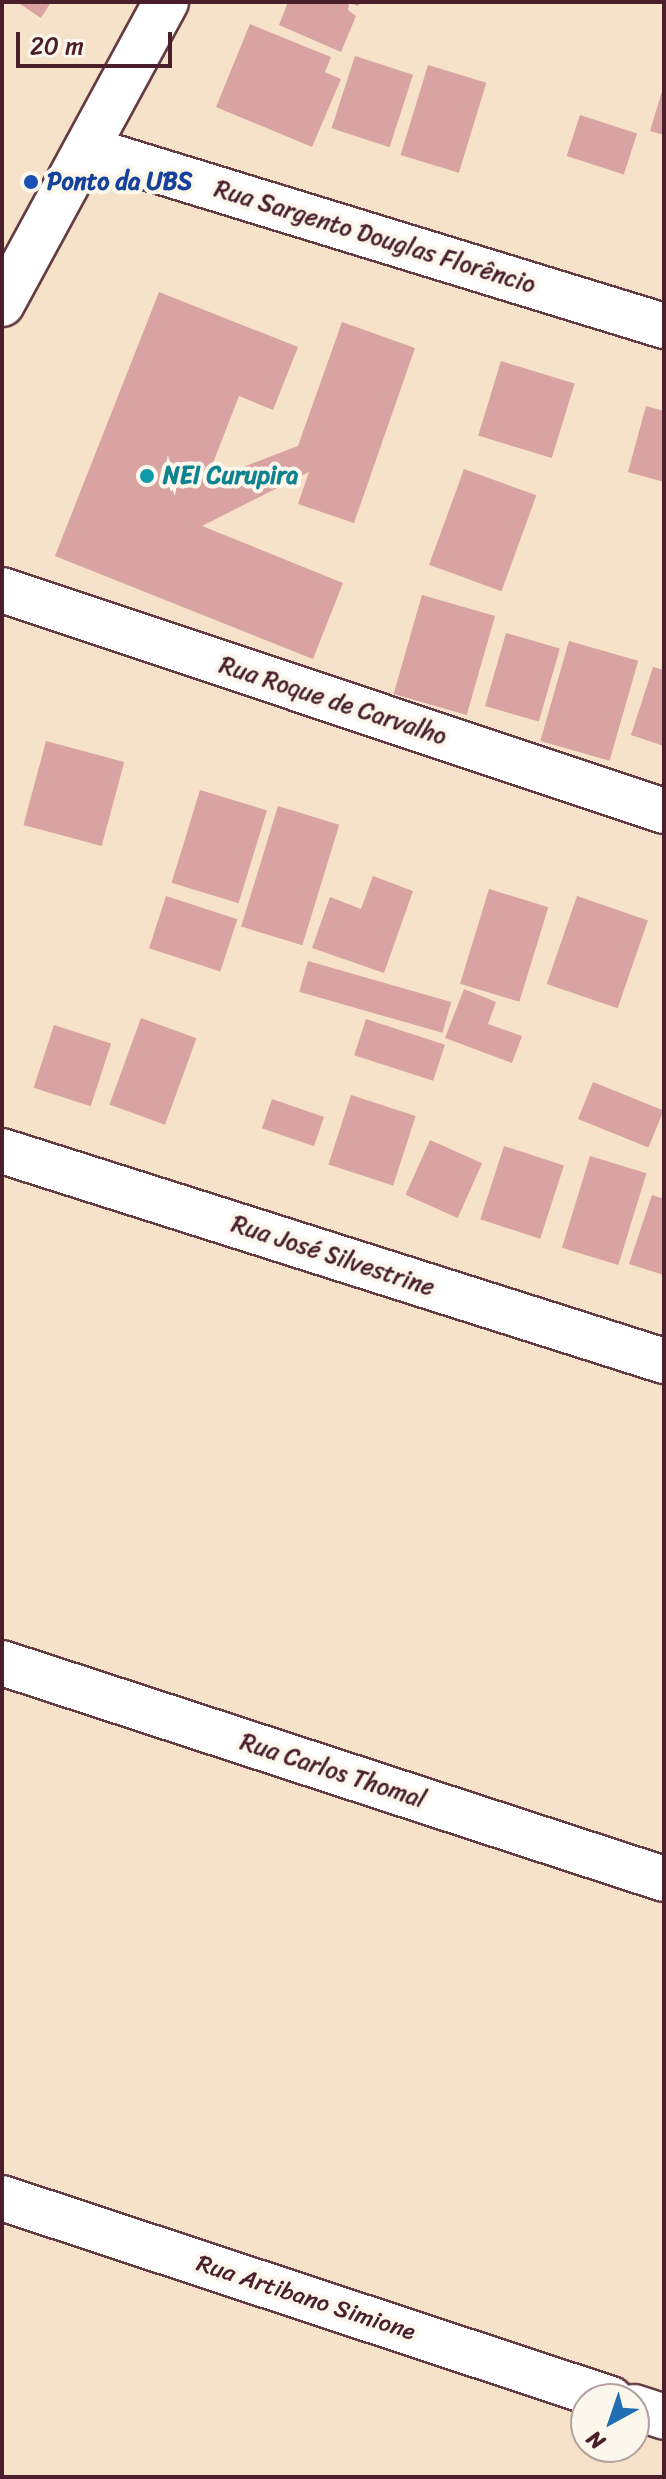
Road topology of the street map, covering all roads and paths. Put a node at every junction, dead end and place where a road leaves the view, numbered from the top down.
1 (166, 2) edge
2 (87, 149) junction
3 (2, 304) edge
4 (664, 326) edge
5 (2, 590) edge
6 (664, 811) edge
7 (2, 1151) edge
8 (664, 1361) edge
9 (2, 1663) edge
10 (664, 1879) edge
11 (2, 2198) edge
12 (570, 2385) edge

1 - 2 street
2 - 3 street
2 - 4 street, Rua Sargento Douglas Florêncio
5 - 6 street, Rua Roque de Carvalho
7 - 8 street, Rua José Silvestrine
9 - 10 street, Rua Carlos Thomal
11 - 12 street, Rua Artibano Simione

